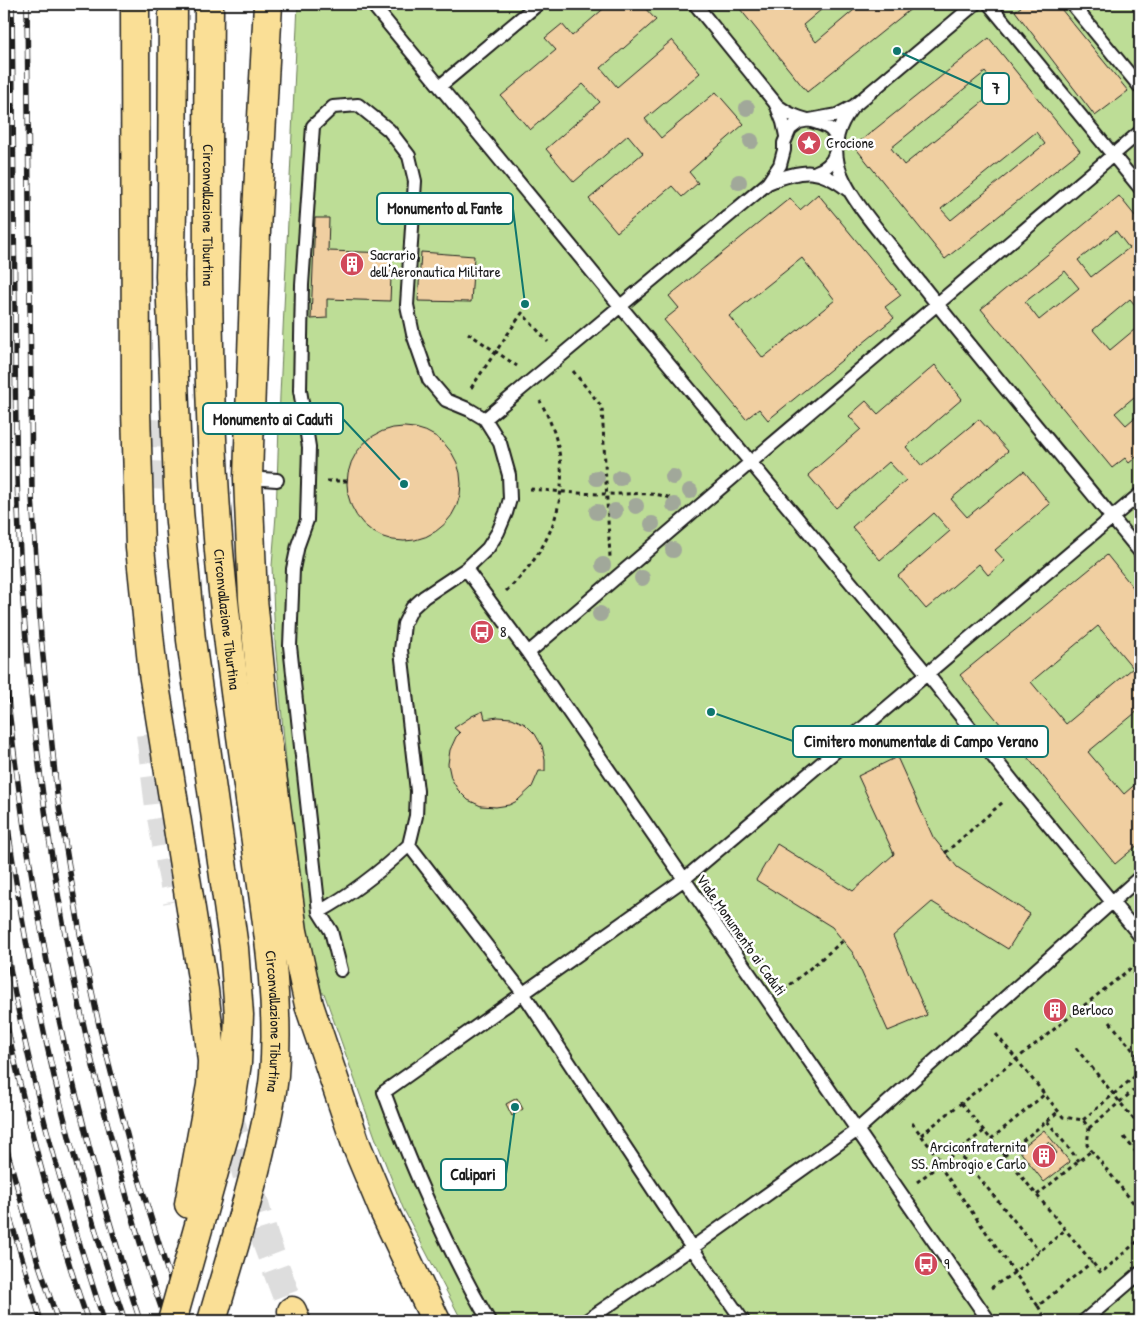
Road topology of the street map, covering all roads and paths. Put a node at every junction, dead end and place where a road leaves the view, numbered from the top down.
1 (135, 4) edge
2 (173, 4) edge
3 (210, 4) edge
4 (268, 4) edge
5 (372, 4) edge
6 (538, 4) edge
7 (695, 4) edge
8 (975, 4) edge
9 (990, 4) edge
10 (1072, 4) edge
11 (440, 86) junction
12 (1140, 88) edge
13 (776, 104) junction
14 (854, 106) junction
15 (807, 120) junction
16 (1140, 132) edge
17 (786, 136) junction
18 (836, 148) junction
19 (784, 150) junction
20 (1113, 154) junction
21 (802, 172) junction
22 (816, 172) junction
23 (768, 183) junction
24 (1140, 188) edge
25 (848, 190) junction
26 (170, 276) junction
27 (937, 304) junction
28 (621, 307) junction
29 (468, 333) dead end
30 (496, 351) junction
31 (561, 356) junction
32 (532, 381) junction
33 (459, 405) junction
34 (153, 418) tunnel mouth
35 (485, 419) junction
36 (751, 462) junction
37 (248, 478) junction
38 (277, 480) dead end
39 (510, 487) junction
40 (560, 492) junction
41 (606, 494) junction
42 (1140, 494) edge
43 (678, 502) dead end
44 (1112, 518) junction
45 (1140, 552) edge
46 (466, 569) junction
47 (611, 582) junction
48 (492, 604) junction
49 (528, 653) junction
50 (928, 675) junction
51 (1018, 788) junction
52 (409, 845) junction
53 (945, 853) dead end
54 (1140, 877) edge
55 (683, 880) junction
56 (1112, 901) junction
57 (319, 912) junction
58 (1140, 936) edge
59 (844, 940) dead end
60 (341, 970) dead end
61 (1140, 981) edge
62 (523, 992) junction
63 (768, 1003) junction
64 (983, 1018) junction
65 (1110, 1022) dead end
66 (1076, 1048) dead end
67 (1016, 1059) junction
68 (1140, 1059) edge
69 (1140, 1072) edge
70 (1140, 1085) edge
71 (1045, 1094) junction
72 (1113, 1094) junction
73 (1120, 1102) junction
74 (961, 1103) junction
75 (1059, 1112) junction
76 (1083, 1120) junction
77 (1047, 1121) junction
78 (912, 1124) dead end
79 (1140, 1127) edge
80 (1089, 1128) junction
81 (856, 1131) junction
82 (984, 1131) junction
83 (921, 1135) junction
84 (1124, 1138) dead end
85 (991, 1139) junction
86 (957, 1151) junction
87 (1091, 1151) junction
88 (1004, 1156) junction
89 (1140, 1157) edge
90 (1079, 1161) junction
91 (940, 1164) junction
92 (901, 1194) junction
93 (1037, 1195) junction
94 (1140, 1211) edge
95 (1065, 1230) junction
96 (1140, 1239) edge
97 (692, 1248) junction
98 (1039, 1252) junction
99 (1092, 1262) junction
100 (1015, 1272) junction
101 (1140, 1273) edge
102 (185, 1275) junction
103 (974, 1300) junction
104 (1038, 1306) junction
105 (172, 1321) edge
106 (212, 1321) edge
107 (436, 1321) edge
108 (488, 1321) edge
109 (586, 1321) edge
110 (743, 1321) edge
111 (989, 1321) edge
112 (1047, 1321) edge
113 (1084, 1321) edge

1 - 102 highway
2 - 26 highway, Circonvallazione Tiburtina
3 - 106 highway, Circonvallazione Tiburtina
4 - 37 highway
5 - 11 lane
6 - 11 lane
7 - 13 lane
8 - 14 lane
9 - 20 lane
10 - 12 lane
11 - 28 lane
13 - 15 lane
13 - 17 lane
14 - 15 lane
14 - 18 lane
15 - 17 lane
15 - 18 lane
16 - 20 lane
17 - 19 lane
18 - 22 lane
18 - 25 lane
19 - 21 lane
19 - 23 lane
20 - 24 lane
20 - 27 lane
21 - 22 lane
21 - 23 lane
22 - 25 lane
23 - 28 lane
25 - 27 lane
26 - 34 highway
26 - 102 highway, Circonvallazione Tiburtina
27 - 36 lane
27 - 44 lane
28 - 31 lane
28 - 36 lane
29 - 30 path
30 - 31 path
30 - 32 path
30 - 33 path
31 - 32 lane
31 - 41 path
32 - 35 lane
32 - 40 path
33 - 35 lane
33 - 57 lane
35 - 39 lane
36 - 47 lane
36 - 50 lane
37 - 38 lane
37 - 107 highway
39 - 40 path
39 - 46 lane
40 - 41 path
40 - 48 path
41 - 43 path
41 - 47 path
42 - 44 lane
44 - 45 lane
44 - 50 lane
46 - 48 lane, Viale Monumento ai Caduti
46 - 52 lane
47 - 49 lane
48 - 49 lane, Viale Monumento ai Caduti
49 - 55 lane, Viale Monumento ai Caduti
50 - 51 lane
50 - 55 lane
51 - 53 path
51 - 56 lane
52 - 57 lane
52 - 62 lane
54 - 56 lane
55 - 62 lane
55 - 63 lane, Viale Monumento ai Caduti
56 - 58 lane
56 - 64 lane
57 - 60 lane
59 - 63 path
61 - 67 path
62 - 97 lane
62 - 108 lane
63 - 81 lane, Viale Monumento ai Caduti
64 - 67 path
64 - 81 lane
65 - 68 path
66 - 72 path
67 - 71 path
67 - 74 path
69 - 72 path
70 - 73 path
71 - 75 path
71 - 85 path
72 - 73 path
72 - 76 path
73 - 79 path
73 - 80 path
74 - 82 path
74 - 83 path
75 - 76 path
75 - 77 path
76 - 80 path
77 - 88 path
77 - 90 path
78 - 83 path
80 - 87 path
81 - 92 lane, Viale Monumento ai Caduti
81 - 97 lane
82 - 85 path
82 - 86 path
83 - 91 path
84 - 89 path
85 - 88 path
86 - 91 path
86 - 98 path
87 - 90 path
87 - 94 path
88 - 93 path
90 - 93 path
91 - 92 path
91 - 100 path
92 - 103 lane, Viale Monumento ai Caduti
93 - 95 path
95 - 98 path
95 - 99 path
96 - 99 path
97 - 109 lane
97 - 110 lane
98 - 100 path
99 - 104 path
100 - 103 path
100 - 104 path
101 - 113 lane
102 - 105 highway, bridge
103 - 111 lane, Viale Monumento ai Caduti
104 - 112 path

